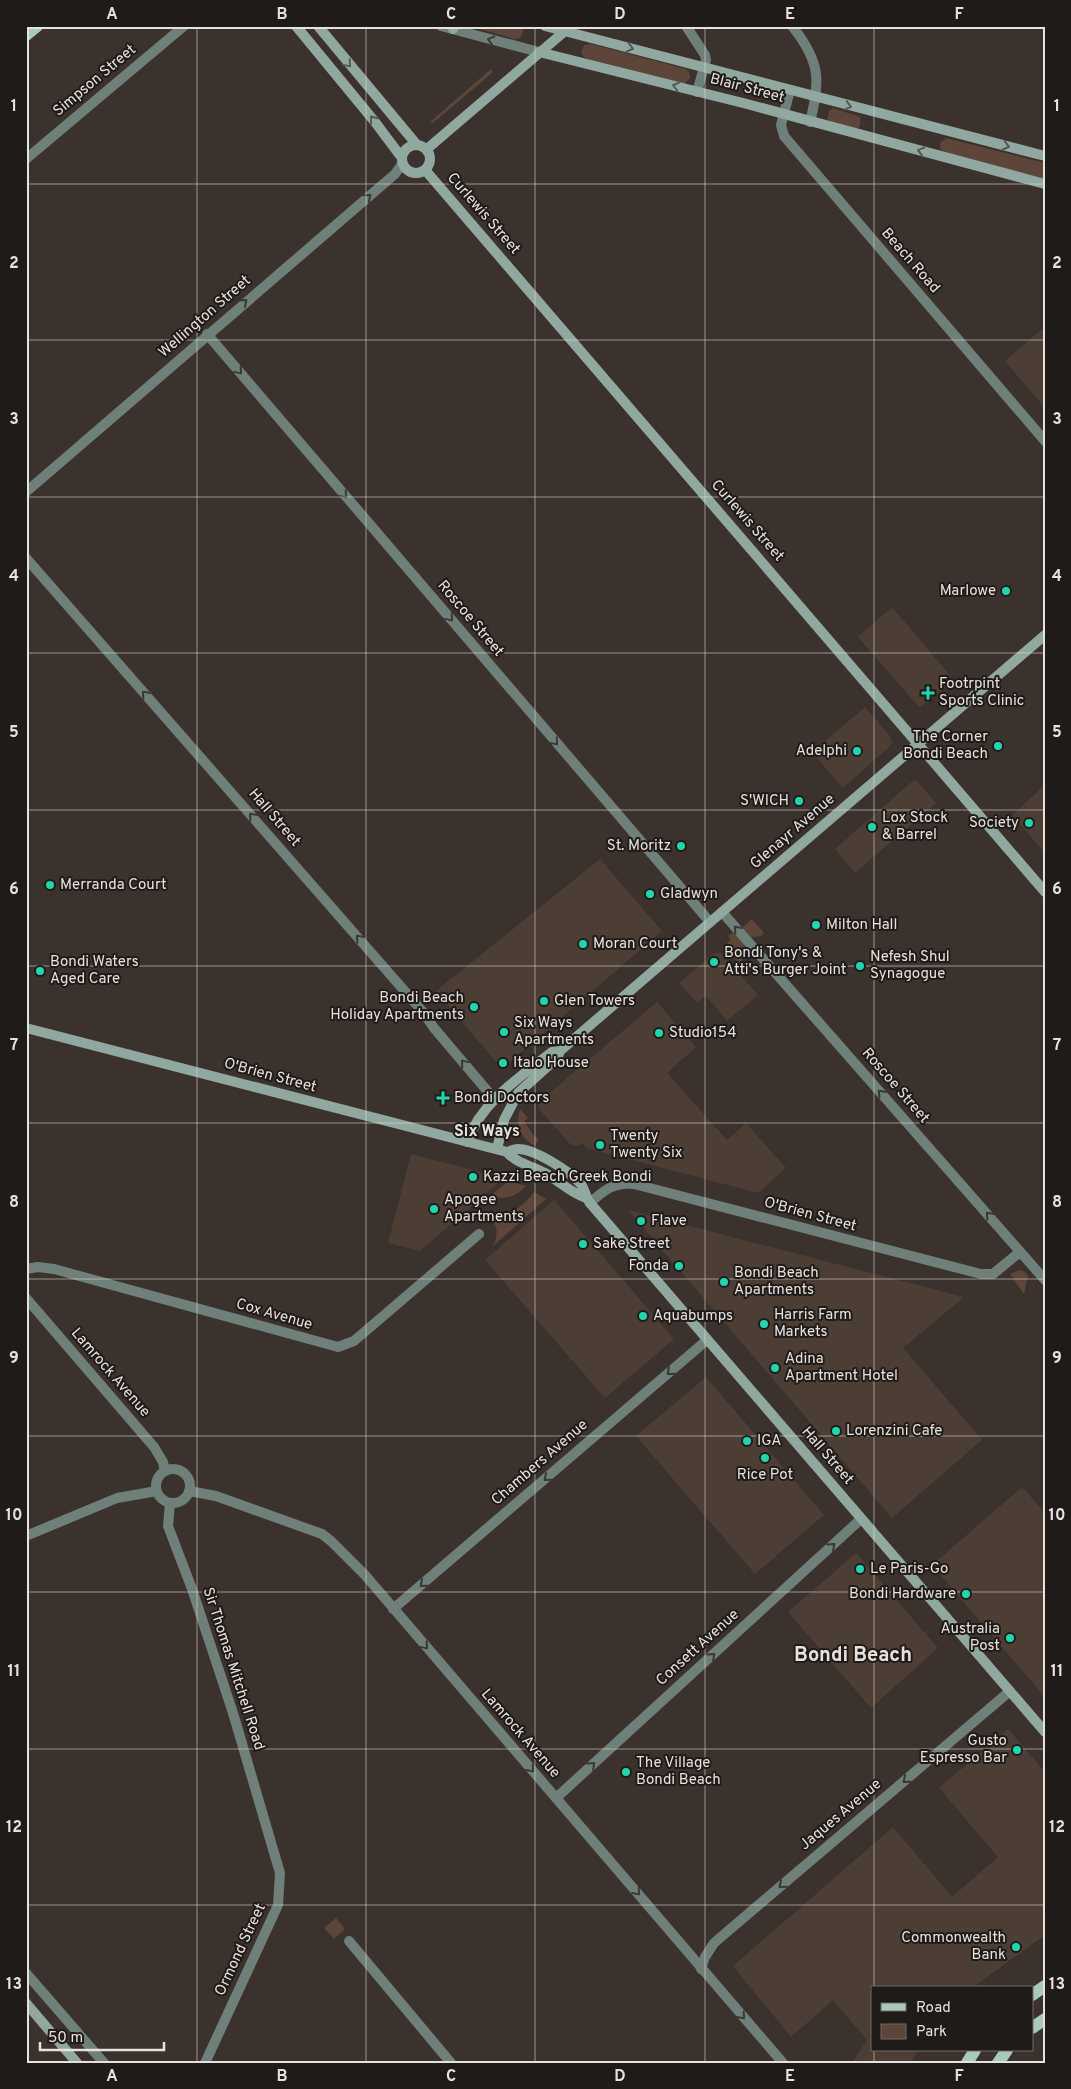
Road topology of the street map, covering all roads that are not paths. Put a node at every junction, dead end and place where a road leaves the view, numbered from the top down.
1 (37, 26) edge
2 (184, 26) edge
3 (296, 26) edge
4 (318, 26) edge
5 (441, 26) edge
6 (545, 26) edge
7 (686, 26) edge
8 (792, 26) edge
9 (453, 28) edge
10 (568, 29) edge
11 (26, 35) edge
12 (538, 52) junction
13 (704, 67) junction
14 (790, 90) junction
15 (698, 92) junction
16 (816, 98) junction
17 (784, 115) junction
18 (810, 122) junction
19 (422, 147) junction
20 (1045, 156) edge
21 (26, 159) edge
22 (402, 161) junction
23 (426, 170) junction
24 (1045, 184) edge
25 (207, 334) junction
26 (1045, 441) edge
27 (26, 492) edge
28 (26, 558) edge
29 (1045, 635) edge
30 (918, 743) junction
31 (1045, 892) edge
32 (722, 912) junction
33 (710, 922) junction
34 (26, 1028) edge
35 (560, 1051) junction
36 (495, 1100) junction
37 (467, 1142) junction
38 (502, 1151) junction
39 (588, 1201) junction
40 (478, 1234) dead end
41 (1020, 1252) junction
42 (26, 1269) edge
43 (1045, 1280) edge
44 (26, 1298) edge
45 (707, 1340) junction
46 (165, 1470) junction
47 (156, 1491) junction
48 (189, 1491) junction
49 (170, 1503) junction
50 (861, 1519) junction
51 (26, 1536) edge
52 (393, 1609) junction
53 (1010, 1691) junction
54 (1045, 1732) edge
55 (556, 1798) junction
56 (271, 1846) joint
57 (349, 1941) dead end
58 (701, 1969) junction
59 (26, 1972) edge
60 (1045, 1986) edge
61 (1034, 1994) edge
62 (26, 2003) edge
63 (1045, 2019) edge
64 (1034, 2027) edge
65 (974, 2052) edge
66 (1006, 2052) edge
67 (77, 2063) edge
68 (104, 2063) edge
69 (205, 2063) edge
70 (451, 2063) edge
71 (783, 2063) edge
72 (967, 2063) edge
73 (998, 2063) edge

1 - 11 main road
2 - 21 street, Simpson Street
22 -> 3 street
4 -> 19 street
5 - 9 street, Blair Street
6 - 10 street, Blair Street
7 - 13 street
8 - 16 street
12 -> 9 street, Blair Street
10 - 12 street
10 -> 13 street, Blair Street
15 -> 12 street, Blair Street
12 - 19 street
13 - 14 street, Blair Street
13 - 15 street
14 - 16 street, Blair Street
14 - 17 street, Beach Road
15 - 17 street, Blair Street
16 - 18 street
16 -> 20 street, Blair Street
17 - 18 street, Blair Street
17 - 26 street, Beach Road
24 -> 18 street, Blair Street
19 - 22 street
19 - 23 street
22 - 23 street
25 -> 22 street, Wellington Street
23 - 30 street, Curlewis Street
25 - 27 street, Wellington Street
25 -> 33 street, Roscoe Street
36 -> 28 street, Hall Street
29 - 30 street, Glenayr Avenue
30 - 31 street, Curlewis Street
30 - 32 street, Glenayr Avenue
32 - 33 street, Glenayr Avenue
41 -> 32 street, Roscoe Street
33 - 35 street, Glenayr Avenue
34 - 37 street, O'Brien Street
35 - 36 street, Glenayr Avenue
35 - 38 street, Glenayr Avenue
36 - 37 street, Glenayr Avenue
37 - 38 street, O'Brien Street
38 - 39 street, O'Brien Street
39 - 41 street, O'Brien Street
39 - 45 street, Hall Street
40 - 42 street, Cox Avenue
41 - 43 street, Roscoe Street
44 - 46 street, Lamrock Avenue
45 - 50 street, Hall Street
45 -> 52 street, Chambers Avenue
46 - 47 street
46 - 48 street
47 - 49 street
47 - 51 street
48 - 49 street
48 - 52 street, Lamrock Avenue
49 - 56 street, Sir Thomas Mitchell Road
50 - 53 street, Hall Street
55 -> 50 street, Consett Avenue
52 -> 55 street, Lamrock Avenue
53 - 54 street, Hall Street
53 -> 58 street, Jaques Avenue
55 -> 58 street, Lamrock Avenue
56 - 69 street, Ormond Street
57 - 70 street
58 -> 71 street, Lamrock Avenue
59 - 68 street
60 - 61 main road
62 - 67 street
63 - 64 main road
65 - 72 main road
66 - 73 main road

